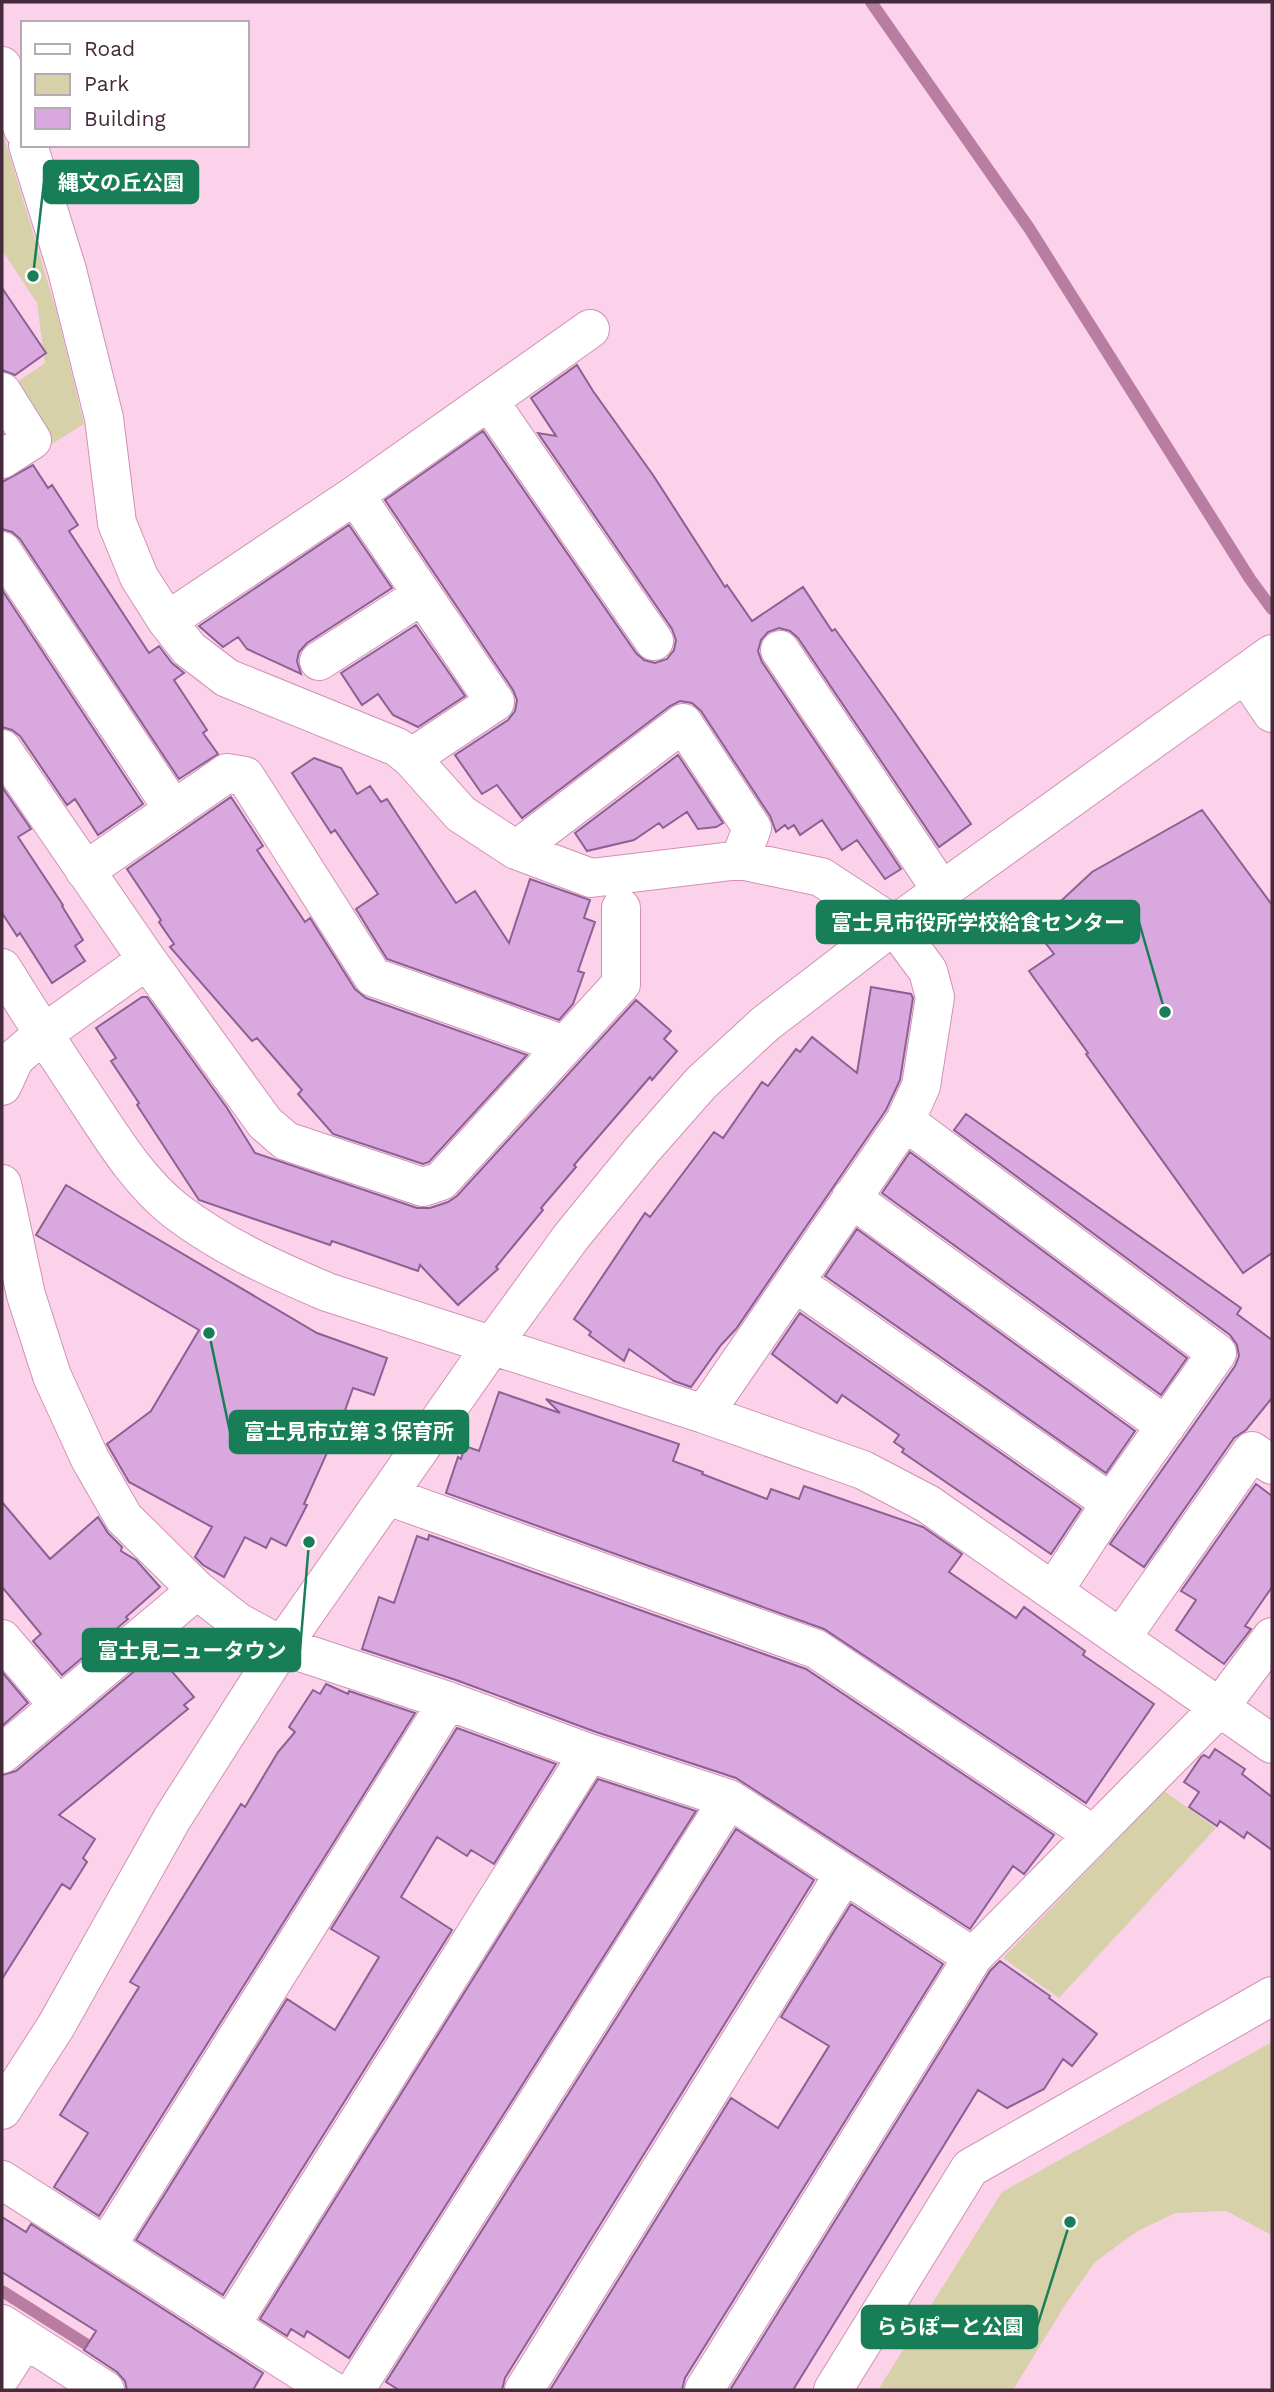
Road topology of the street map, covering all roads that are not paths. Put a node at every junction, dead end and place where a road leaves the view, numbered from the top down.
1 (2, 66) edge
2 (21, 123) edge
3 (29, 147) edge
4 (590, 329) dead end
5 (2, 393) edge
6 (489, 401) junction
7 (2, 459) edge
8 (355, 495) junction
9 (2, 551) edge
10 (422, 595) junction
11 (167, 621) junction
12 (654, 641) dead end
13 (780, 650) dead end
14 (319, 661) dead end
15 (1262, 661) edge
16 (1272, 713) edge
17 (2, 749) edge
18 (411, 758) junction
19 (173, 809) junction
20 (516, 850) junction
21 (740, 860) junction
22 (85, 871) junction
23 (942, 891) junction
24 (621, 908) dead end
25 (894, 925) junction
26 (147, 960) junction
27 (2, 968) edge
28 (43, 1034) junction
29 (564, 1045) junction
30 (2, 1086) edge
31 (905, 1121) junction
32 (2, 1184) edge
33 (851, 1198) junction
34 (796, 1283) junction
35 (493, 1344) junction
36 (704, 1414) junction
37 (1166, 1426) junction
38 (1272, 1465) edge
39 (388, 1496) junction
40 (1111, 1503) junction
41 (197, 1590) junction
42 (1054, 1590) junction
43 (1272, 1637) edge
44 (1121, 1638) junction
45 (2, 1639) edge
46 (282, 1646) junction
47 (448, 1700) junction
48 (59, 1706) junction
49 (1219, 1708) junction
50 (1272, 1744) edge
51 (589, 1753) junction
52 (2, 1754) edge
53 (729, 1799) junction
54 (1092, 1834) junction
55 (844, 1874) junction
56 (973, 1956) junction
57 (1272, 1996) edge
58 (2, 2110) edge
59 (2, 2180) edge
60 (106, 2246) junction
61 (230, 2326) junction
62 (13, 2332) edge
63 (2, 2375) edge
64 (105, 2390) edge
65 (331, 2390) edge
66 (355, 2390) edge
67 (524, 2390) edge
68 (704, 2390) edge
69 (833, 2390) edge

1 - 2 street
3 - 11 street
4 - 6 street
5 - 7 street
6 - 8 street
6 - 12 street
8 - 10 street
8 - 11 street
9 - 19 street
10 - 14 street
10 - 18 street
11 - 18 street
13 - 23 street
15 - 16 street
15 - 23 street
17 - 22 street
18 - 20 street
19 - 22 street
19 - 29 street
20 - 21 street
20 - 21 street
21 - 25 street
22 - 26 street
23 - 25 street
24 - 29 street
25 - 31 street
25 - 35 street
26 - 28 street
26 - 29 street
27 - 28 street
28 - 30 street
28 - 35 street
31 - 33 street
31 - 37 street
32 - 41 street
33 - 34 street
33 - 37 street
34 - 36 street
34 - 40 street
35 - 36 street
35 - 39 street
36 - 42 street
37 - 40 street
38 - 44 street
39 - 46 street
39 - 54 street
40 - 42 street
41 - 46 street
41 - 48 street
42 - 44 street
43 - 49 street
44 - 49 street
45 - 48 street
46 - 47 street
46 - 58 street
47 - 51 street
47 - 60 street
48 - 52 street
49 - 50 street
49 - 54 street
51 - 53 street
51 - 61 street
53 - 55 street
53 - 66 street
54 - 56 street
55 - 56 street
55 - 67 street
56 - 68 street
57 - 69 street
59 - 60 street
60 - 61 street
61 - 65 street
62 - 63 street
62 - 64 street

